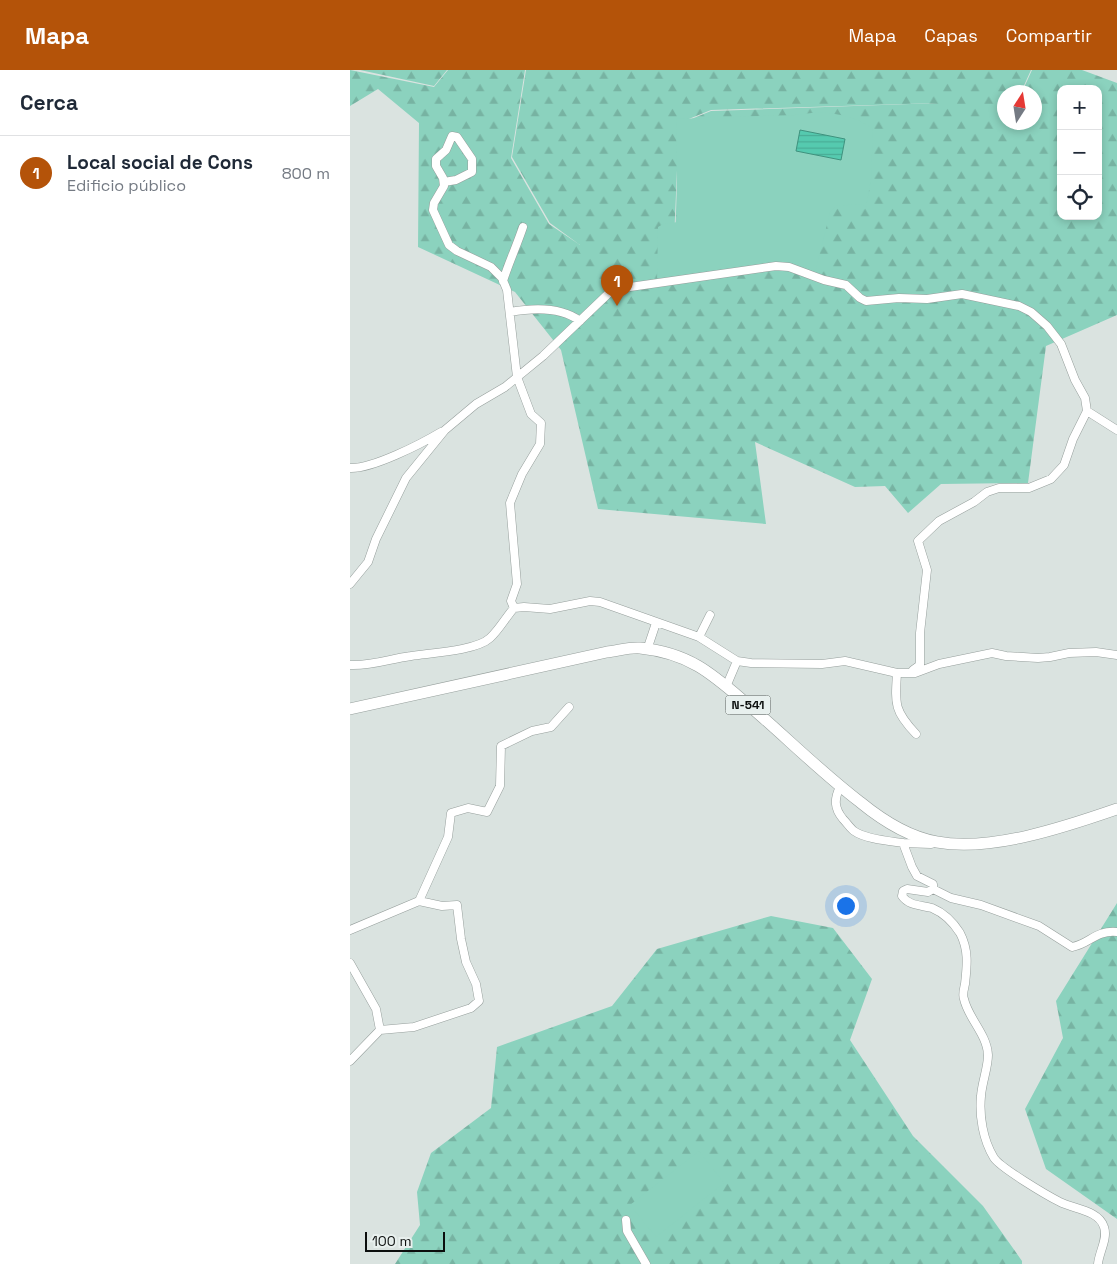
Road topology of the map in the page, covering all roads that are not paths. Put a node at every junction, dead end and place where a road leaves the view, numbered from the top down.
1 (444, 182) junction
2 (523, 227) dead end
3 (503, 281) junction
4 (510, 312) junction
5 (580, 321) junction
6 (517, 377) junction
7 (1087, 411) junction
8 (445, 430) junction
9 (1117, 430) edge
10 (350, 468) edge
11 (350, 584) edge
12 (514, 608) junction
13 (710, 616) dead end
14 (656, 623) junction
15 (699, 637) junction
16 (647, 650) junction
17 (1117, 655) edge
18 (738, 661) junction
19 (350, 665) edge
20 (896, 673) junction
21 (907, 674) junction
22 (726, 687) junction
23 (570, 708) dead end
24 (350, 709) edge
25 (916, 734) dead end
26 (840, 787) junction
27 (1117, 809) edge
28 (936, 842) junction
29 (903, 843) junction
30 (934, 889) junction
31 (419, 901) junction
32 (350, 930) edge
33 (1117, 932) edge
34 (350, 963) edge
35 (380, 1030) junction
36 (350, 1061) edge
37 (626, 1220) dead end
38 (646, 1264) edge
39 (1098, 1264) edge

1 - 1 street
1 - 3 street
2 - 3 street
3 - 4 street
4 - 5 street
4 - 6 street
5 - 6 street
5 - 7 street
6 - 8 street
6 - 12 street
7 - 9 street
7 - 21 street
8 - 10 street
8 - 11 street
12 - 14 street
12 - 19 street
13 - 15 street
14 - 15 street
14 - 16 street
15 - 18 street
16 - 22 highway, N-541
16 - 24 highway, N-541
17 - 21 street
18 - 20 street
18 - 22 street
20 - 21 street
20 - 25 street
22 - 26 highway, N-541
23 - 31 street
26 - 28 highway, N-541
26 - 29 street
27 - 28 highway, N-541
28 - 29 street
29 - 30 street
30 - 33 street
30 - 39 street
31 - 32 street
31 - 35 street
34 - 35 street
35 - 36 street
37 - 38 street

